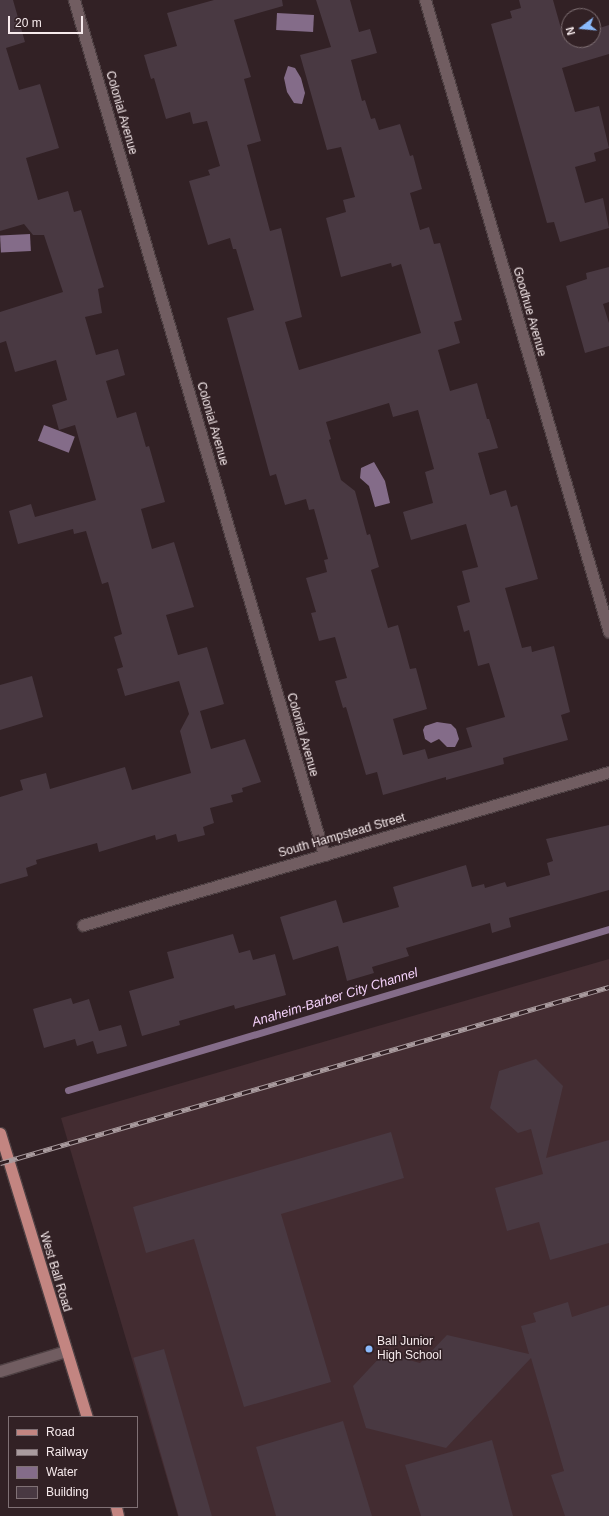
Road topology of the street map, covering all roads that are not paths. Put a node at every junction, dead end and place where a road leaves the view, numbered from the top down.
1 (74, 0) edge
2 (425, 0) edge
3 (609, 632) edge
4 (609, 772) edge
5 (324, 855) junction
6 (83, 925) dead end
7 (0, 1133) edge
8 (66, 1351) junction
9 (0, 1371) edge
10 (87, 1416) edge

1 - 5 street, Colonial Avenue
2 - 3 street, Goodhue Avenue
4 - 5 street, South Hampstead Street
5 - 6 street, South Hampstead Street
7 - 8 main road, West Ball Road
8 - 9 street
8 - 10 main road, West Ball Road

